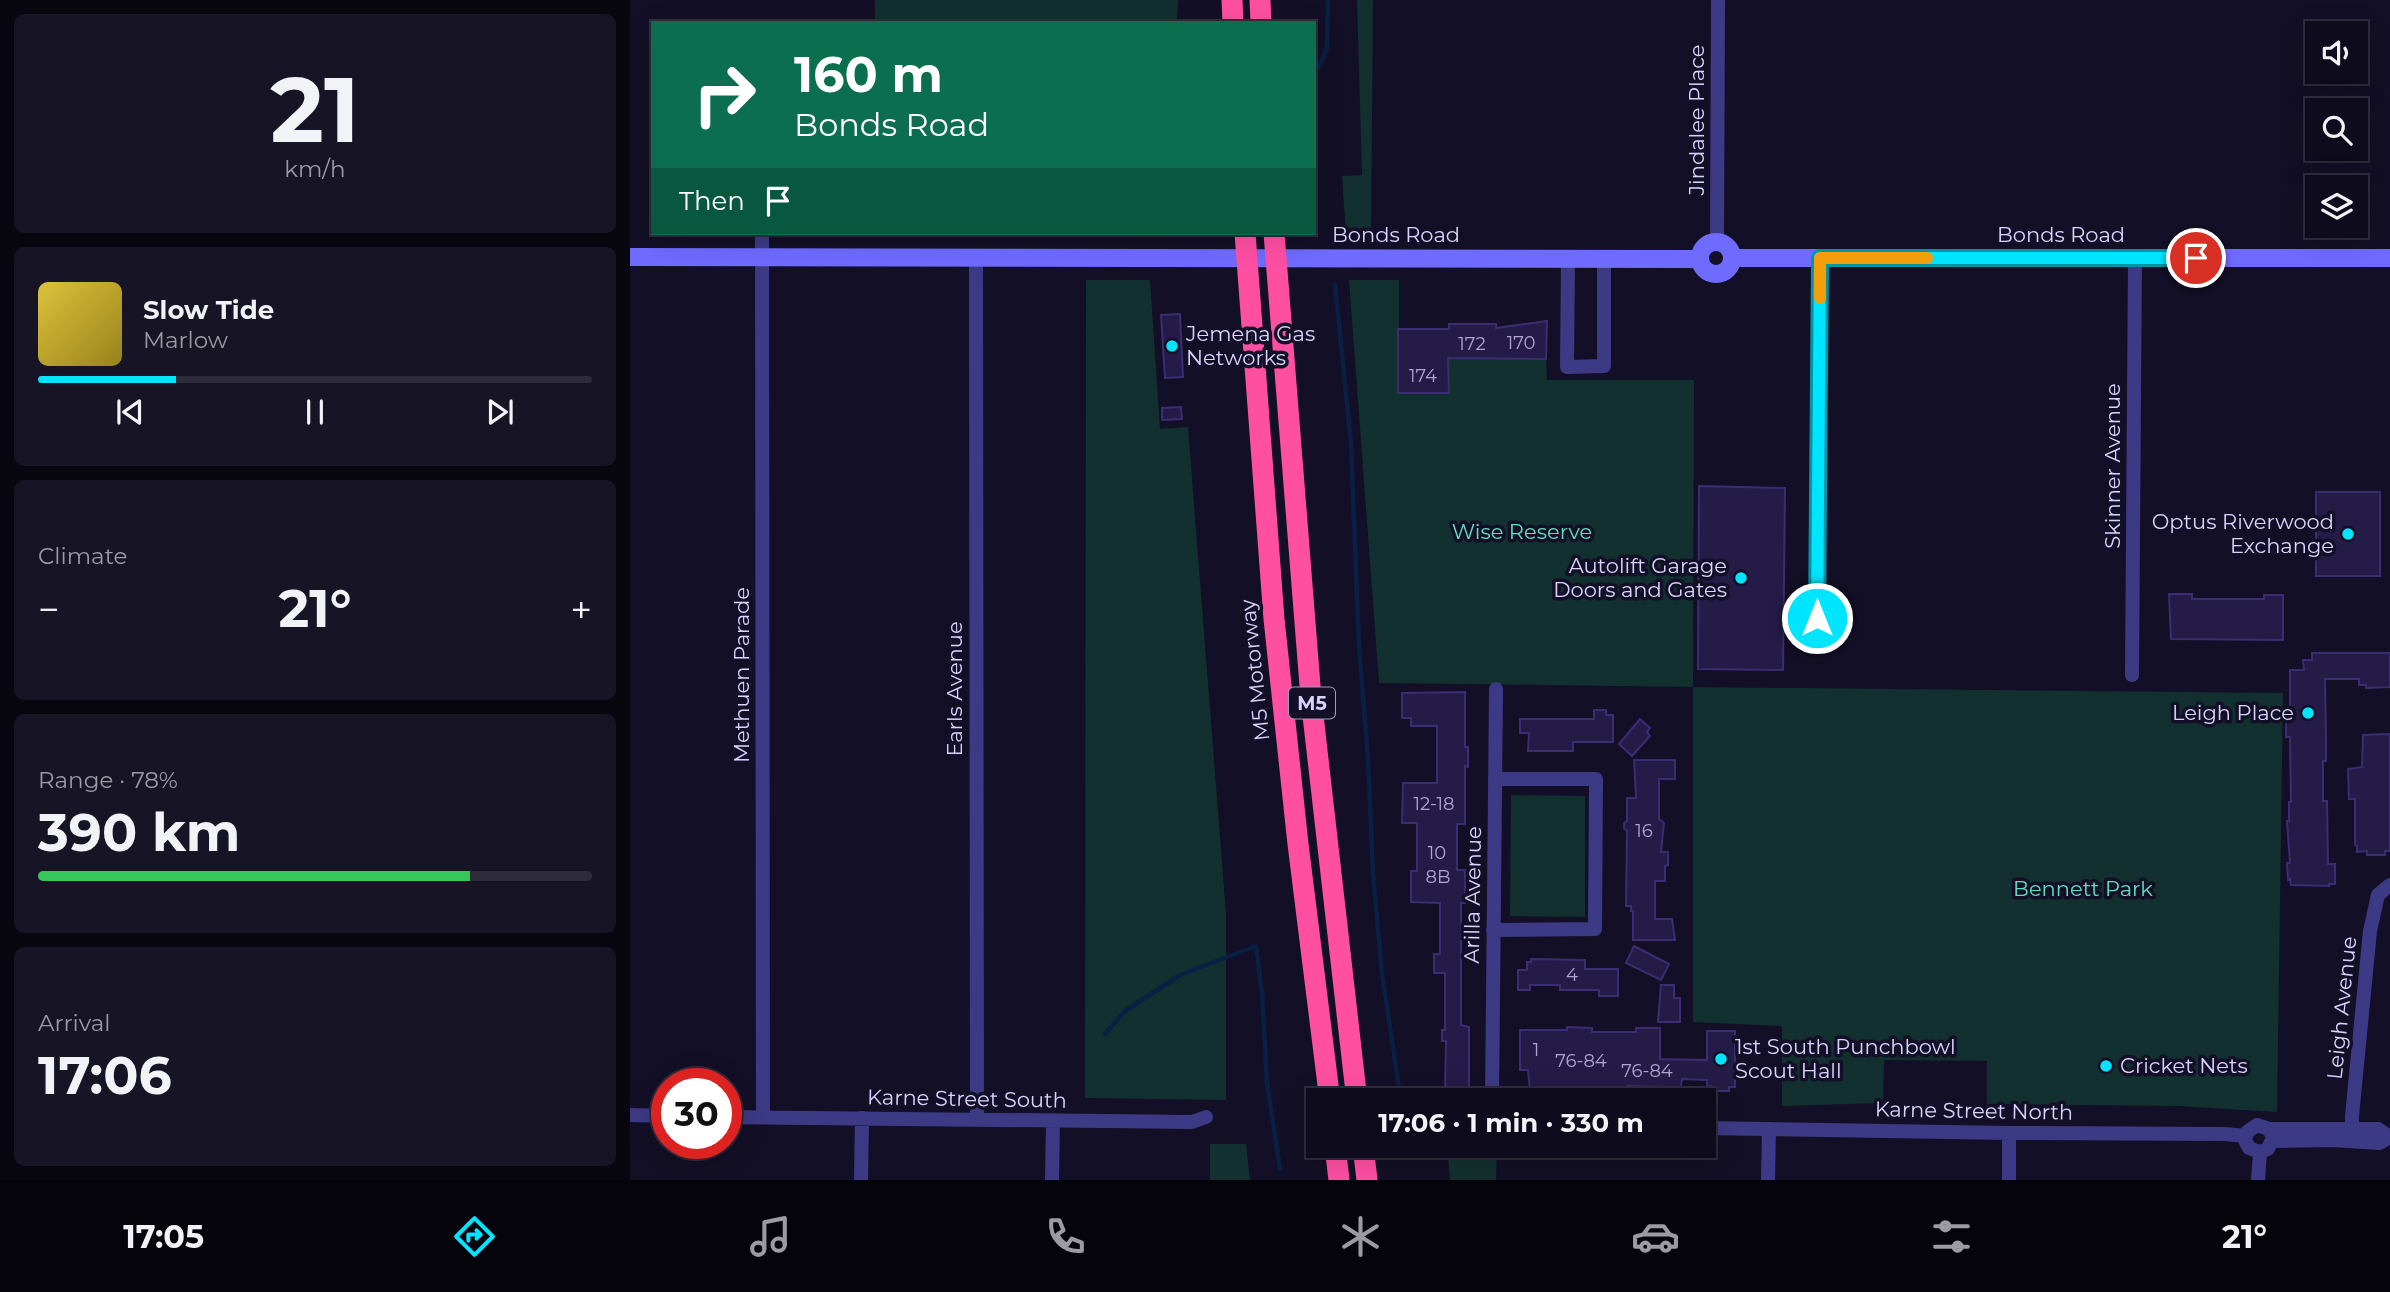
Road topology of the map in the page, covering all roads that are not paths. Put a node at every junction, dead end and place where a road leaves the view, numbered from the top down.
1 (1231, 0) edge
2 (1260, 0) edge
3 (1271, 0) edge
4 (1718, 0) edge
5 (1233, 21) edge
6 (1261, 21) edge
7 (1272, 21) edge
8 (762, 235) edge
9 (1245, 235) edge
10 (1274, 235) edge
11 (1717, 241) junction
12 (630, 257) edge
13 (762, 257) junction
14 (976, 257) junction
15 (1568, 258) junction
16 (1604, 258) junction
17 (1732, 258) junction
18 (1820, 258) junction
19 (2135, 258) junction
20 (2390, 258) edge
21 (1700, 259) junction
22 (1817, 618) dead end
23 (2132, 675) dead end
24 (1496, 689) dead end
25 (1495, 779) junction
26 (2390, 885) edge
27 (1493, 930) junction
28 (1328, 1088) edge
29 (1356, 1088) edge
30 (1492, 1088) edge
31 (630, 1115) edge
32 (651, 1116) edge
33 (742, 1117) edge
34 (763, 1117) junction
35 (1206, 1117) dead end
36 (862, 1118) junction
37 (977, 1120) junction
38 (1053, 1121) junction
39 (1716, 1128) edge
40 (1769, 1129) junction
41 (2009, 1133) junction
42 (2271, 1135) junction
43 (2245, 1136) junction
44 (2260, 1152) junction
45 (1336, 1158) edge
46 (1364, 1158) edge
47 (861, 1180) edge
48 (1052, 1180) edge
49 (1339, 1180) edge
50 (1367, 1180) edge
51 (1768, 1180) edge
52 (2008, 1180) edge
53 (2258, 1180) edge

1 - 5 highway
2 - 6 highway
3 - 7 highway
4 - 11 street, Jindalee Place
8 - 13 street, Methuen Parade
9 - 28 highway, M5 Motorway / M5
10 - 29 highway, M5
11 - 17 main road
11 - 21 main road
12 - 13 main road, Bonds Road
13 - 14 main road, Bonds Road
13 - 34 street, Methuen Parade
14 - 15 main road, Bonds Road
14 - 37 street, Earls Avenue
15 - 16 main road, Bonds Road
15 - 16 street
16 - 21 main road, Bonds Road
17 - 18 main road, Bonds Road
17 - 21 main road
18 - 19 main road, Bonds Road
18 - 22 street
19 - 20 main road, Bonds Road
19 - 23 street, Skinner Avenue
24 - 25 street, Arilla Avenue
25 - 27 street, Arilla Avenue
25 - 27 street
26 - 42 street, Leigh Avenue
27 - 30 street, Arilla Avenue
31 - 32 street
33 - 34 street, Karne Street South
34 - 36 street, Karne Street South
35 - 38 street, Karne Street South
36 - 37 street, Karne Street South
36 - 47 street
37 - 38 street, Karne Street South
38 - 48 street
39 - 40 street, Karne Street North
40 - 41 street, Karne Street North
40 - 51 street
41 - 43 street, Karne Street North
41 - 52 street
42 - 43 street
42 - 44 street
43 - 44 street
44 - 53 street
45 - 49 highway
46 - 50 highway

